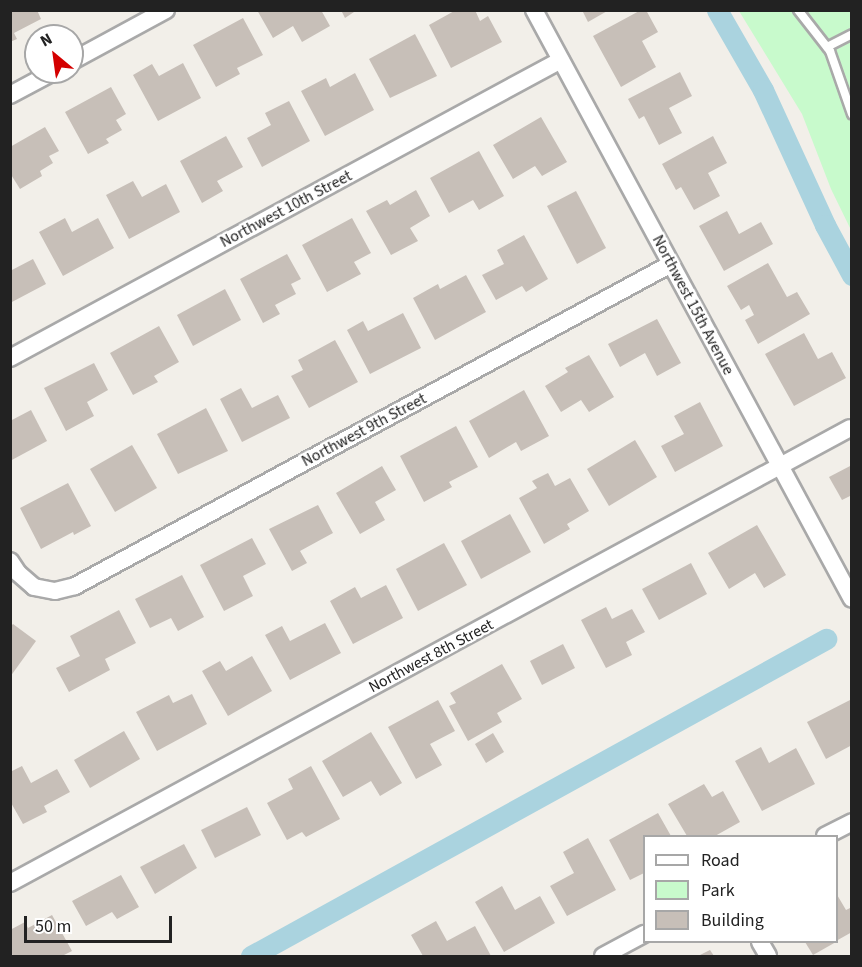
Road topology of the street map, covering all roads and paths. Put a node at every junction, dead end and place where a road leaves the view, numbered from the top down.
1 (166, 10) edge
2 (534, 10) edge
3 (798, 10) edge
4 (852, 34) edge
5 (827, 47) junction
6 (84, 55) edge
7 (561, 60) junction
8 (30, 84) edge
9 (848, 94) edge
10 (10, 95) edge
11 (852, 114) edge
12 (671, 264) junction
13 (10, 358) edge
14 (850, 428) edge
15 (781, 467) junction
16 (10, 561) edge
17 (852, 599) edge
18 (852, 822) edge
19 (829, 835) edge
20 (10, 883) edge
21 (643, 935) edge
22 (761, 943) edge
23 (603, 957) edge
24 (768, 957) edge

1 - 6 street
2 - 7 street, Northwest 15th Avenue
3 - 5 lane
4 - 5 lane
5 - 9 lane
7 - 12 street, Northwest 15th Avenue
7 - 13 street, Northwest 10th Street
8 - 10 street
9 - 11 lane
12 - 15 street, Northwest 15th Avenue
12 - 16 street, Northwest 9th Street
14 - 15 street, Northwest 8th Street
15 - 17 street, Northwest 15th Avenue
15 - 20 street, Northwest 8th Street
18 - 19 street
21 - 23 street
22 - 24 street

